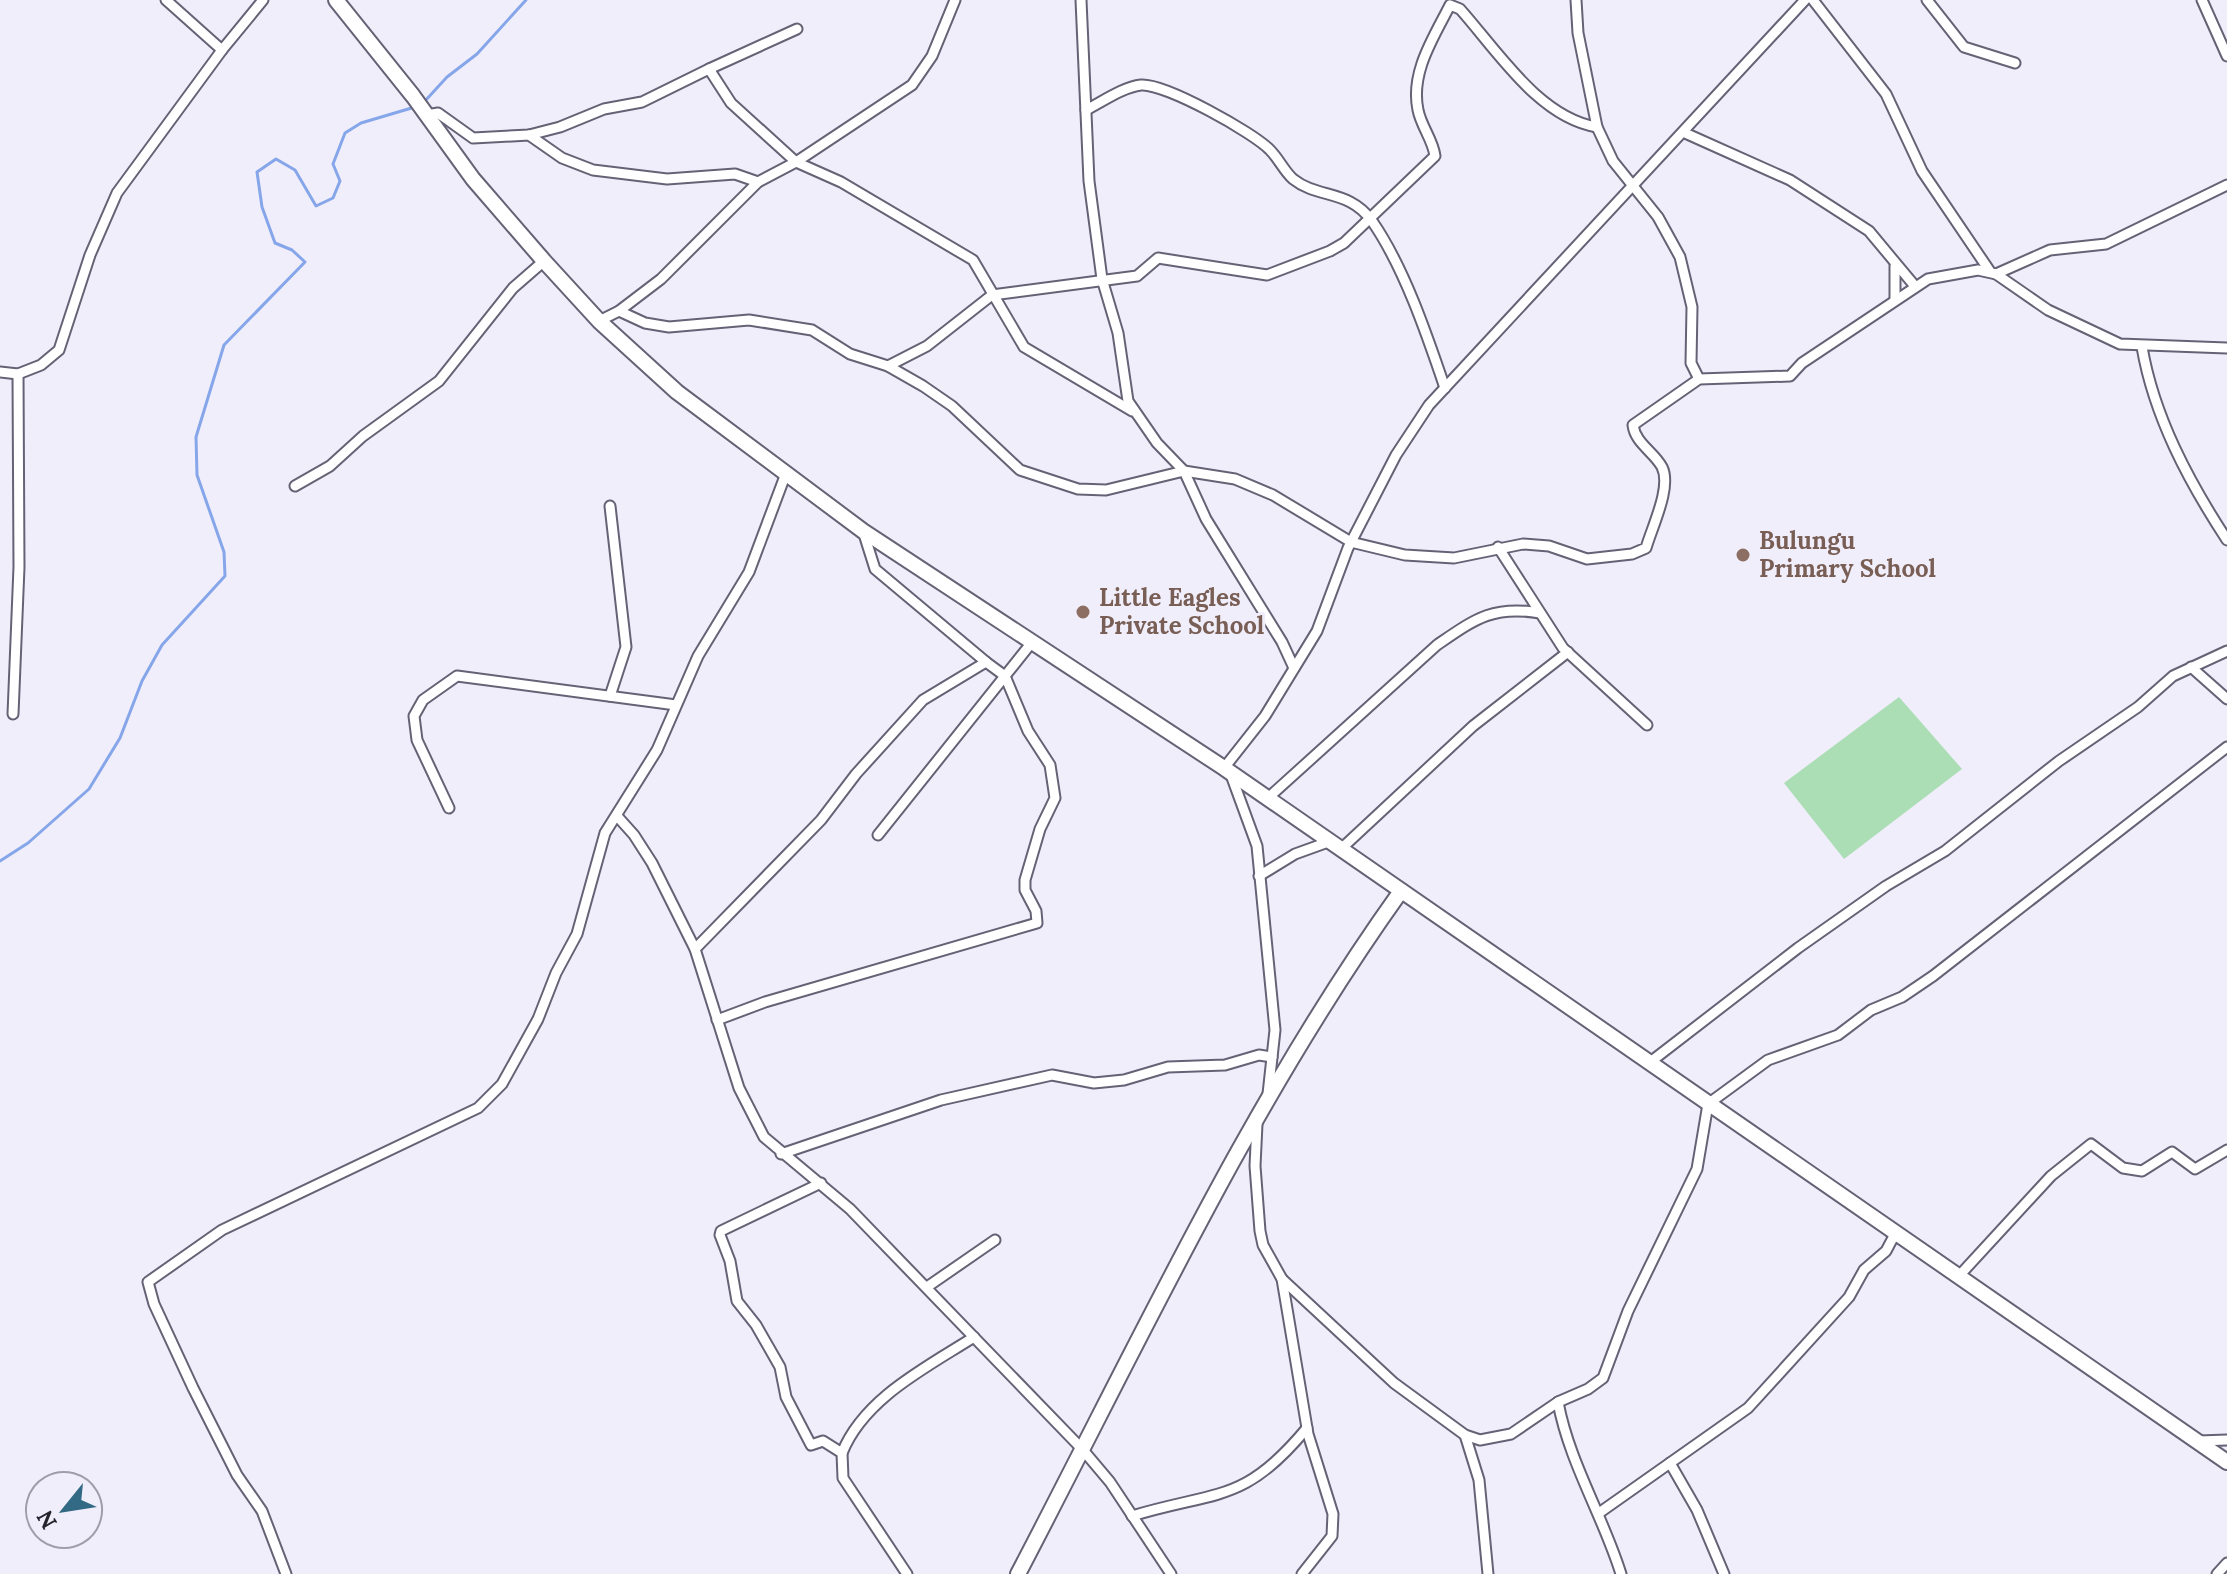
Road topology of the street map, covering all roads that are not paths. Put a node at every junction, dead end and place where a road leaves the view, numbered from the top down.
1 (166, 0) edge
2 (263, 0) edge
3 (336, 0) edge
4 (955, 0) edge
5 (1081, 0) edge
6 (1576, 0) edge
7 (1805, 0) edge
8 (1813, 0) edge
9 (1927, 0) edge
10 (2202, 0) edge
11 (1448, 2) edge
12 (797, 29) dead end
13 (222, 50) junction
14 (2227, 56) edge
15 (2015, 63) dead end
16 (709, 69) junction
17 (421, 106) junction
18 (1086, 110) junction
19 (1597, 127) junction
20 (1685, 133) junction
21 (529, 135) junction
22 (796, 162) junction
23 (758, 182) junction
24 (1633, 183) junction
25 (2227, 185) edge
26 (1371, 220) junction
27 (544, 261) junction
28 (1895, 266) junction
29 (1993, 272) junction
30 (1102, 279) junction
31 (1914, 285) junction
32 (992, 295) junction
33 (1895, 300) junction
34 (619, 311) junction
35 (599, 321) junction
36 (2142, 347) junction
37 (2227, 348) edge
38 (888, 366) junction
39 (0, 372) edge
40 (18, 374) junction
41 (1699, 379) junction
42 (1445, 388) junction
43 (1132, 411) junction
44 (1184, 471) junction
45 (785, 476) junction
46 (295, 486) dead end
47 (610, 506) dead end
48 (863, 531) junction
49 (2227, 540) edge
50 (1351, 542) junction
51 (1498, 547) junction
52 (1540, 613) junction
53 (1033, 641) junction
54 (2227, 651) edge
55 (1568, 652) junction
56 (986, 662) junction
57 (2191, 667) junction
58 (1294, 668) junction
59 (1005, 676) junction
60 (610, 696) junction
61 (2227, 699) edge
62 (676, 705) junction
63 (13, 714) dead end
64 (1647, 725) dead end
65 (2227, 747) edge
66 (1228, 771) junction
67 (1268, 798) junction
68 (449, 808) dead end
69 (617, 816) junction
70 (878, 835) dead end
71 (1337, 844) junction
72 (1259, 876) junction
73 (1401, 891) junction
74 (695, 949) junction
75 (717, 1020) junction
76 (1272, 1057) junction
77 (1649, 1063) junction
78 (1268, 1097) junction
79 (1708, 1104) junction
80 (1257, 1116) junction
81 (2227, 1150) edge
82 (781, 1154) junction
83 (821, 1183) junction
84 (1895, 1234) junction
85 (995, 1240) dead end
86 (1958, 1277) junction
87 (1282, 1279) junction
88 (927, 1287) junction
89 (974, 1337) junction
90 (1558, 1402) junction
91 (1307, 1428) junction
92 (1465, 1435) junction
93 (2227, 1440) edge
94 (2199, 1441) junction
95 (1083, 1450) junction
96 (842, 1453) junction
97 (2227, 1462) edge
98 (1670, 1463) junction
99 (1599, 1513) junction
100 (1132, 1516) junction
101 (2227, 1563) edge
102 (286, 1574) edge
103 (907, 1574) edge
104 (1018, 1574) edge
105 (1171, 1574) edge
106 (1302, 1574) edge
107 (1488, 1574) edge
108 (1621, 1574) edge
109 (1724, 1574) edge
110 (2217, 1574) edge

1 - 13 street
2 - 13 street
3 - 17 street
4 - 22 street
5 - 18 street
6 - 19 street
7 - 20 street
8 - 29 street
9 - 15 street
10 - 14 street
11 - 19 street
11 - 26 street
12 - 16 street
13 - 40 street
16 - 21 street
16 - 22 street
17 - 21 street
17 - 27 street
18 - 26 street
18 - 30 street
19 - 24 street
20 - 24 street
20 - 28 street
21 - 23 street
22 - 23 street
22 - 32 street
23 - 34 street
24 - 41 street
24 - 42 street
25 - 29 street
26 - 30 street
26 - 42 street
27 - 35 street
27 - 46 street
28 - 31 street
28 - 33 street
29 - 31 street
29 - 36 street
30 - 32 street
30 - 43 street
31 - 33 street
32 - 38 street
32 - 43 street
33 - 41 street
34 - 35 street
34 - 38 street
35 - 45 street
36 - 37 street
36 - 49 street
38 - 44 street
39 - 40 street
40 - 63 street
41 - 51 street
42 - 50 street
43 - 44 street
44 - 50 street
44 - 58 street
45 - 48 street
45 - 62 street
47 - 60 street
48 - 53 street
48 - 56 street
50 - 51 street
50 - 58 street
51 - 52 street
52 - 55 street
52 - 67 street
53 - 59 street
53 - 66 street
54 - 57 street
55 - 64 street
55 - 71 street
56 - 59 street
56 - 74 street
57 - 61 street
57 - 77 street
58 - 66 street
59 - 70 street
59 - 75 street
60 - 62 street
60 - 68 street
62 - 69 street
65 - 79 street
66 - 67 street
66 - 72 street
67 - 71 street
69 - 74 street
69 - 102 street
71 - 72 street
71 - 73 street
72 - 76 street
73 - 77 street
73 - 78 street
74 - 75 street
75 - 82 street
76 - 78 street
76 - 82 street
77 - 79 street
78 - 80 street
79 - 84 street
79 - 90 street
80 - 87 street
80 - 95 street
81 - 86 street
82 - 83 street
83 - 88 street
83 - 96 street
84 - 86 street
84 - 98 street
85 - 88 street
86 - 94 street
87 - 91 street
87 - 92 street
88 - 89 street
89 - 95 street
89 - 96 street
90 - 92 street
90 - 99 street
91 - 100 street
91 - 106 street
92 - 107 street
93 - 94 street
94 - 97 street
95 - 100 street
95 - 104 street
96 - 103 street
98 - 99 street
98 - 109 street
99 - 108 street
100 - 105 street
101 - 110 street

